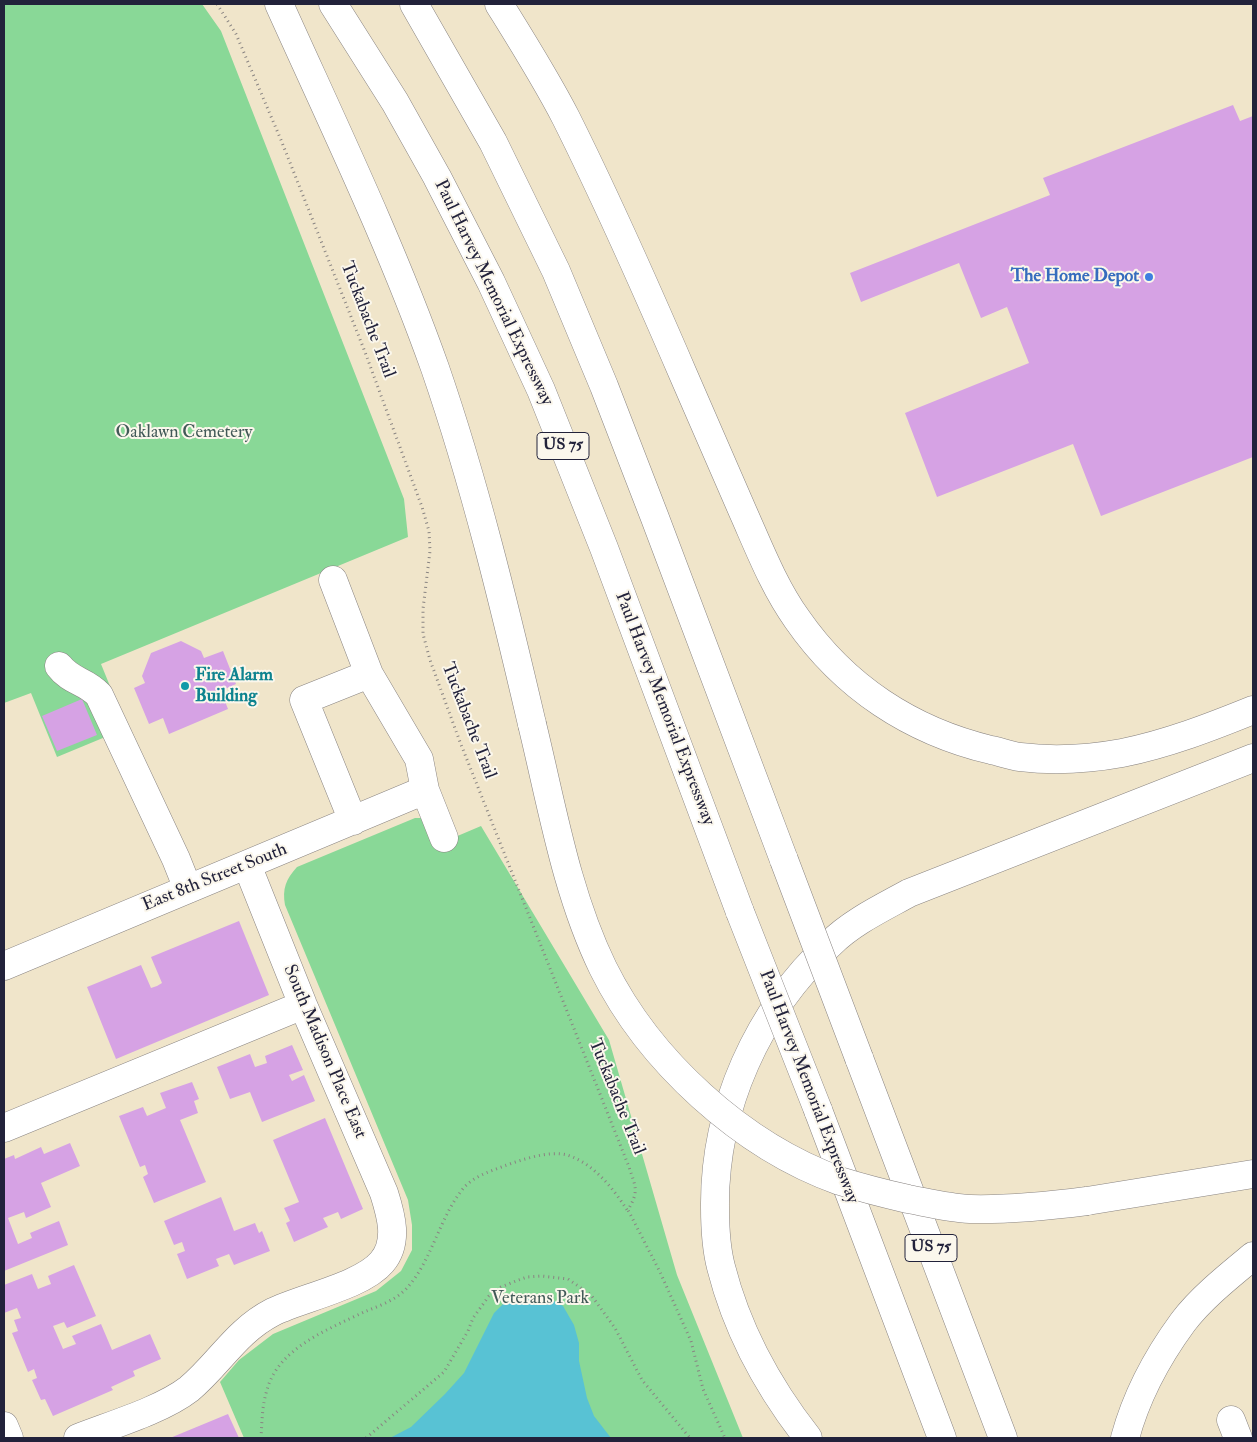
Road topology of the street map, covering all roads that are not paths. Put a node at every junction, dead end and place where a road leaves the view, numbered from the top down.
1 (279, 4) edge
2 (333, 4) edge
3 (414, 4) edge
4 (499, 4) edge
5 (333, 580) dead end
6 (58, 666) dead end
7 (369, 674) junction
8 (1253, 710) edge
9 (1253, 758) edge
10 (425, 790) junction
11 (353, 821) junction
12 (444, 838) dead end
13 (247, 865) junction
14 (188, 889) junction
15 (4, 966) edge
16 (303, 1005) junction
17 (4, 1128) edge
18 (1253, 1174) edge
19 (1253, 1256) edge
20 (4, 1426) edge
21 (9, 1438) edge
22 (78, 1438) edge
23 (808, 1438) edge
24 (942, 1438) edge
25 (1003, 1438) edge
26 (1125, 1438) edge

1 - 18 main road, bridge
2 - 24 main road, Paul Harvey Memorial Expressway / US 75, bridge
3 - 25 main road, US 75, bridge
4 - 8 main road
5 - 7 main road
6 - 14 main road
7 - 10 main road
7 - 11 main road
9 - 23 main road
10 - 11 main road, East 8th Street South
10 - 12 main road
11 - 13 main road, East 8th Street South
13 - 14 main road, East 8th Street South
13 - 16 main road, South Madison Place East
14 - 15 main road, East 8th Street South
16 - 17 main road
16 - 22 main road, South Madison Place East
19 - 26 main road
20 - 21 main road

